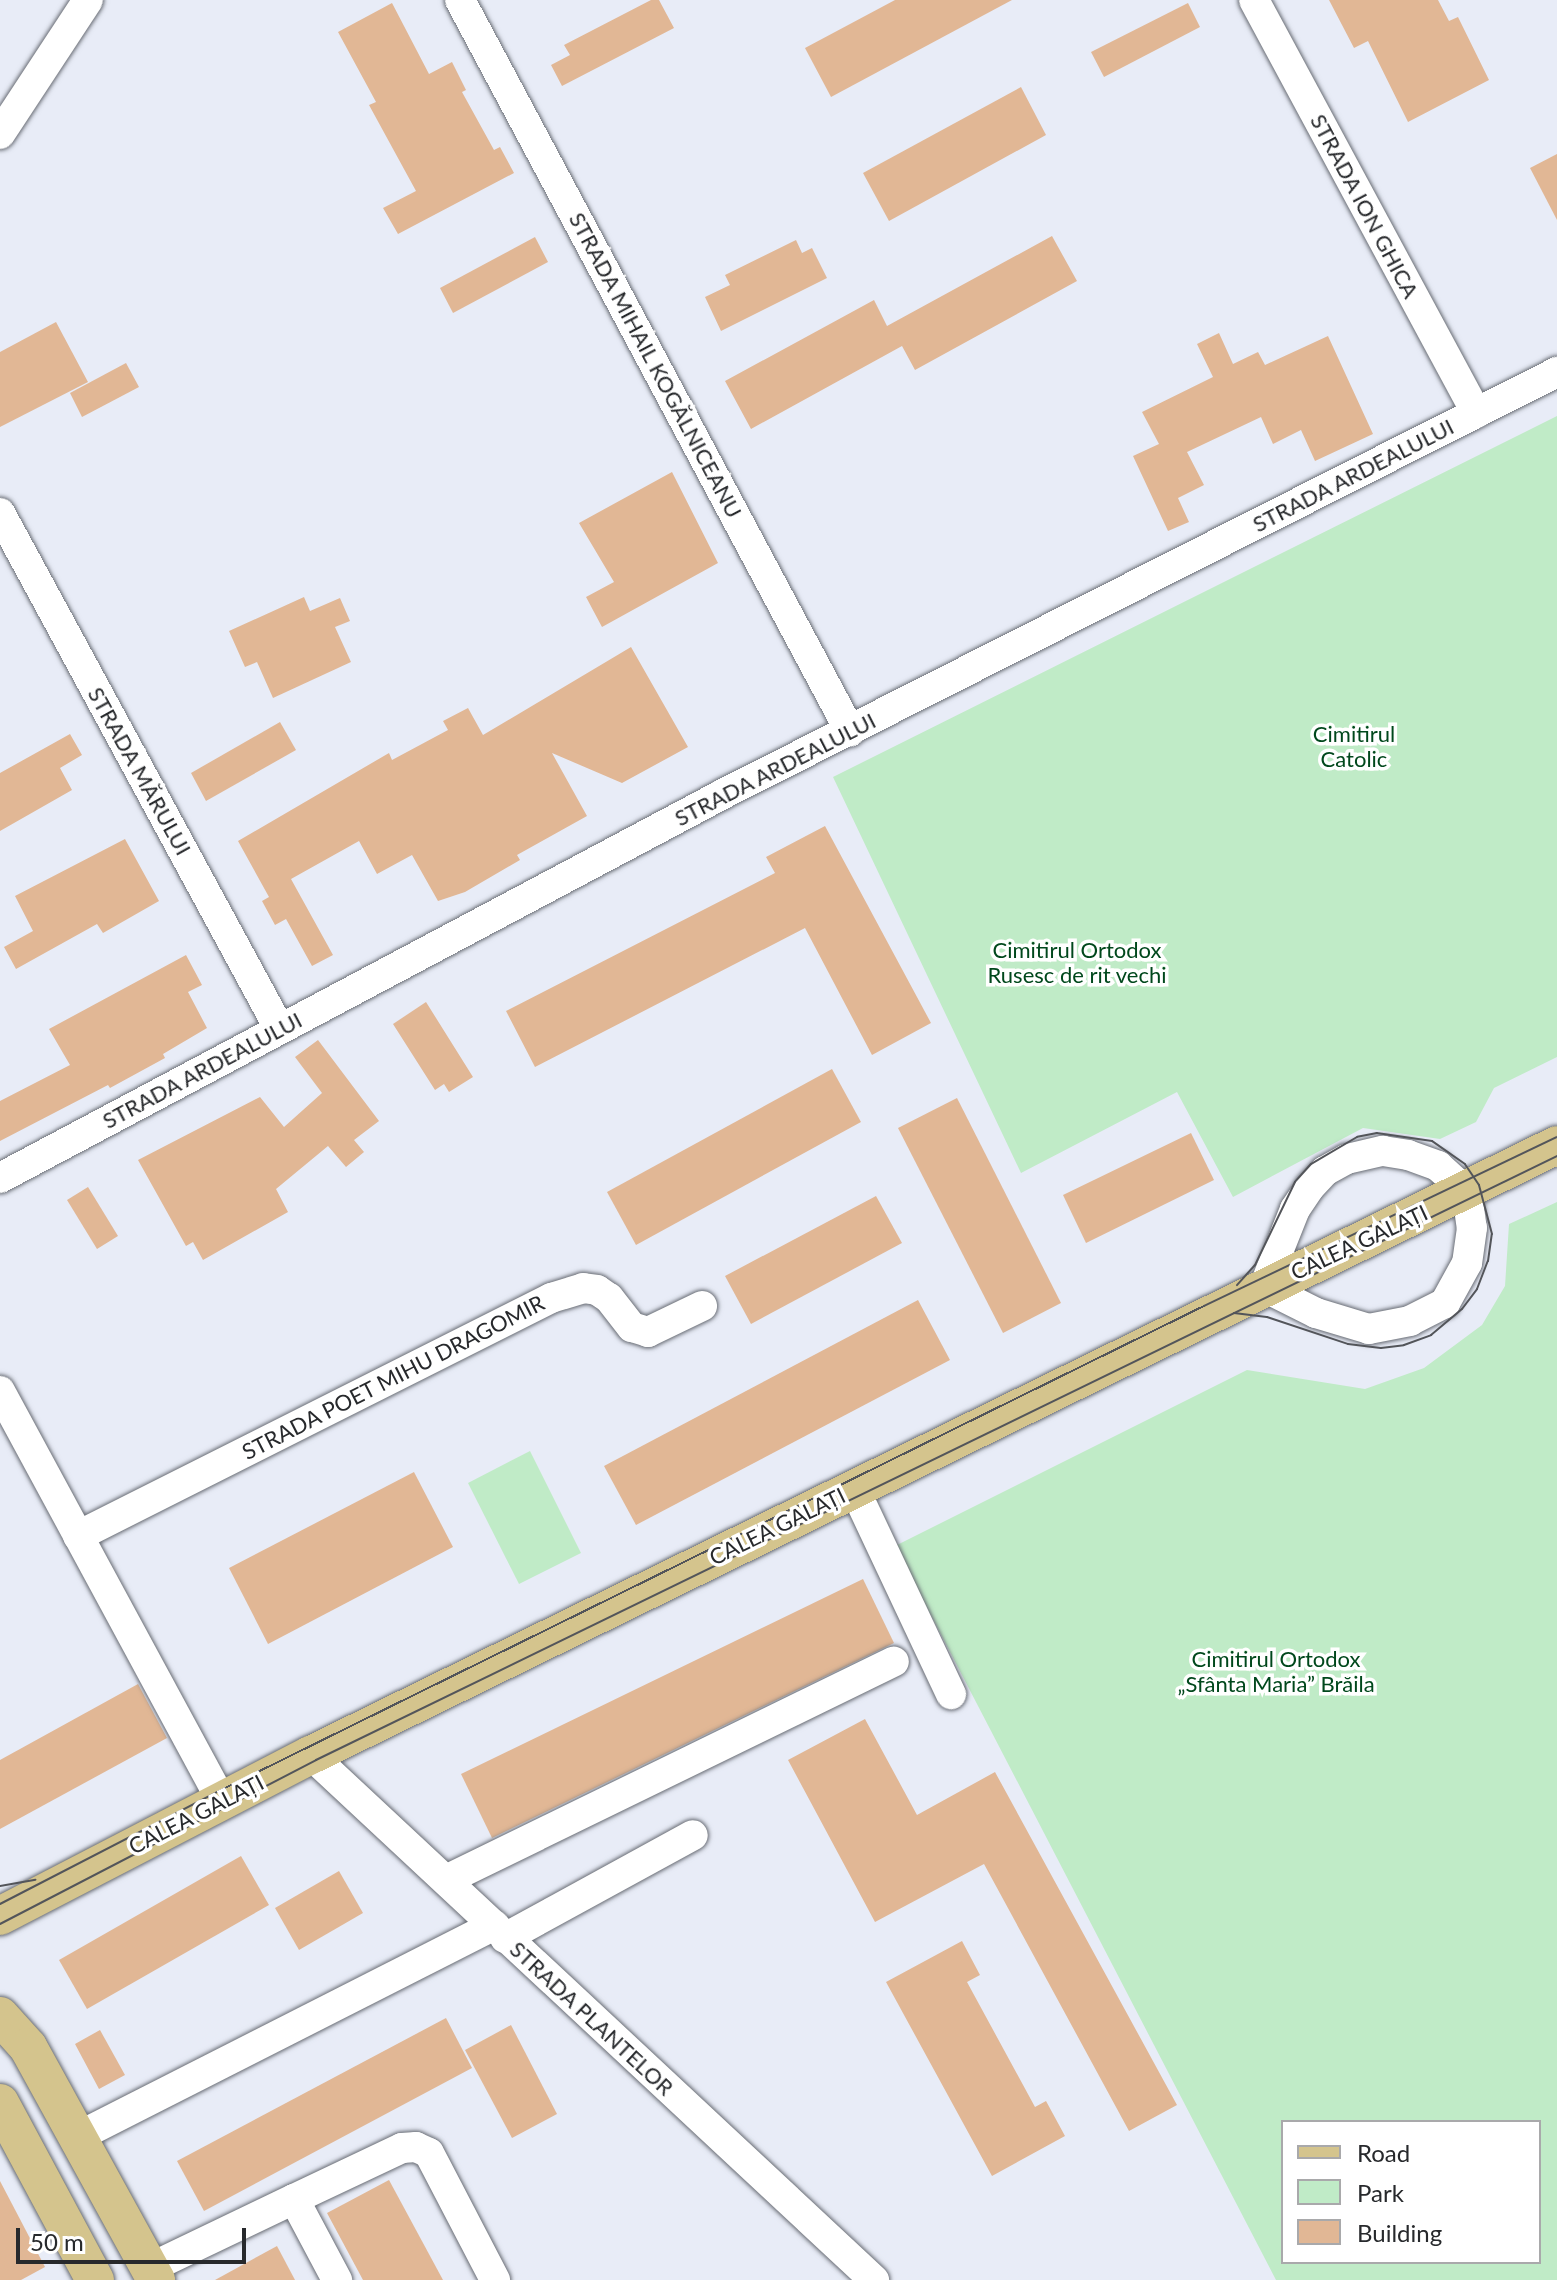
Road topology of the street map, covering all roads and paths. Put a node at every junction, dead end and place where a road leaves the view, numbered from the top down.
1 (88, 0) edge
2 (460, 0) edge
3 (1254, 0) edge
4 (0, 134) edge
5 (1557, 372) edge
6 (1476, 413) junction
7 (0, 513) edge
8 (850, 731) junction
9 (279, 1028) junction
10 (1557, 1145) edge
11 (0, 1178) edge
12 (1464, 1192) junction
13 (1264, 1287) junction
14 (702, 1306) dead end
15 (0, 1391) edge
16 (854, 1488) junction
17 (78, 1536) junction
18 (894, 1661) dead end
19 (951, 1694) dead end
20 (311, 1755) junction
21 (221, 1800) junction
22 (693, 1835) dead end
23 (448, 1879) junction
24 (0, 1916) edge
25 (500, 1932) junction
26 (0, 2016) edge
27 (0, 2103) edge
28 (77, 2137) junction
29 (294, 2199) junction
30 (153, 2274) edge
31 (95, 2280) edge
32 (337, 2280) edge
33 (495, 2280) edge
34 (874, 2280) edge

1 - 4 street
2 - 8 street, STRADA MIHAIL KOGĂLNICEANU
3 - 6 street, STRADA ION GHICA
5 - 6 street, STRADA ARDEALULUI
6 - 8 street, STRADA ARDEALULUI
7 - 9 street, STRADA MĂRULUI
8 - 9 street, STRADA ARDEALULUI
9 - 11 street, STRADA ARDEALULUI
10 - 12 main road, CALEA GALAȚI
12 - 13 main road, CALEA GALAȚI
12 - 13 street
12 - 13 street
13 - 16 main road, CALEA GALAȚI
14 - 17 street, STRADA POET MIHU DRAGOMIR
15 - 17 street
16 - 19 street
16 - 20 main road, CALEA GALAȚI
17 - 21 street
18 - 23 street
20 - 21 main road, CALEA GALAȚI
20 - 23 street, STRADA PLANTELOR
21 - 24 main road, CALEA GALAȚI
22 - 25 street
23 - 25 street, STRADA PLANTELOR
25 - 28 street
25 - 34 street, STRADA PLANTELOR
26 - 28 main road
27 - 31 main road
28 - 30 main road
29 - 30 street
29 - 32 street
29 - 33 street

